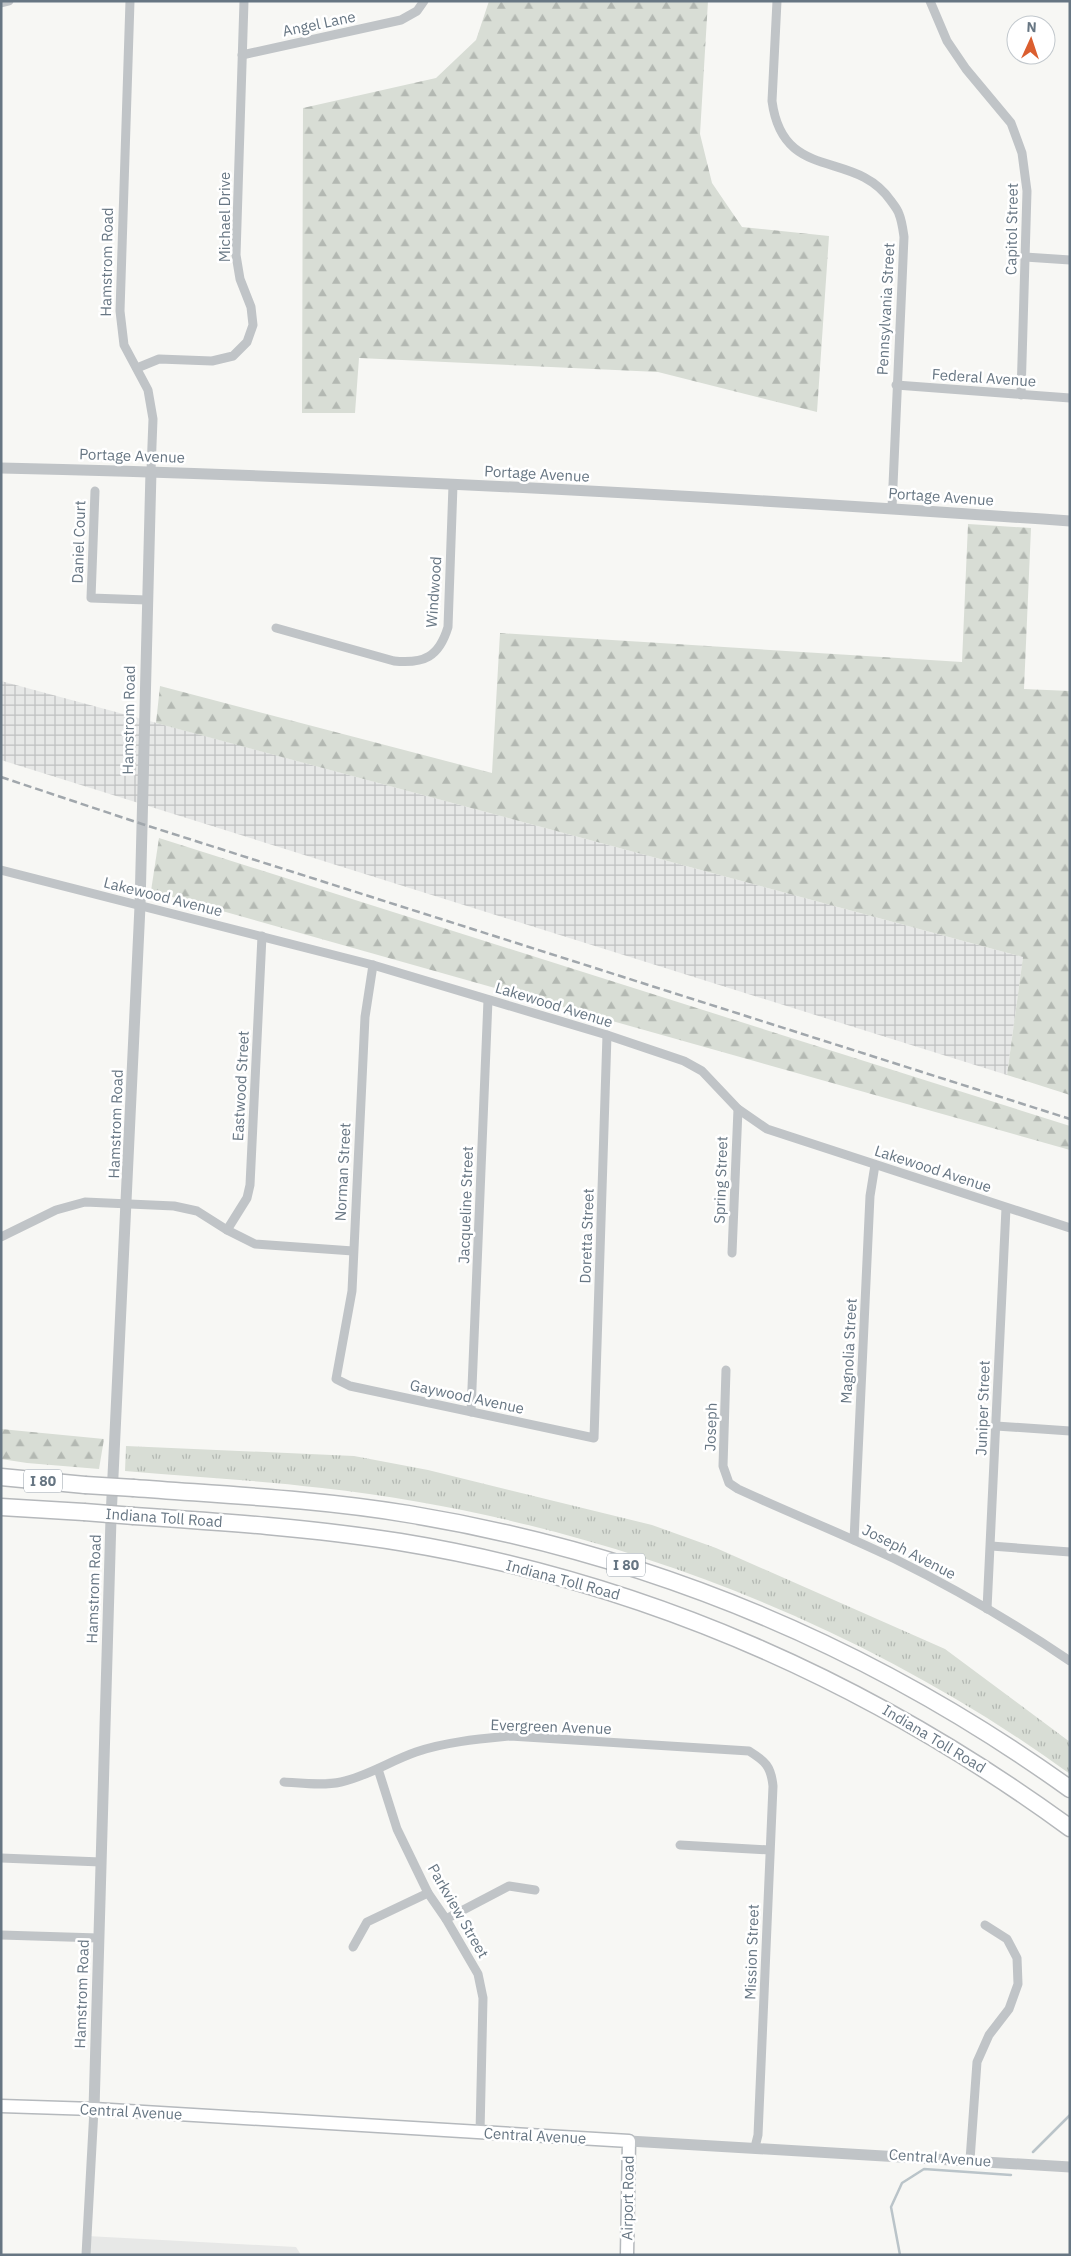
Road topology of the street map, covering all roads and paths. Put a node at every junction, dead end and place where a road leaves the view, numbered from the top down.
1 (9, 1) edge
2 (130, 1) edge
3 (244, 1) edge
4 (424, 1) edge
5 (777, 1) edge
6 (930, 1) edge
7 (1, 3) edge
8 (242, 56) junction
9 (1025, 257) junction
10 (1070, 260) edge
11 (136, 368) junction
12 (896, 385) junction
13 (1021, 395) junction
14 (1070, 398) edge
15 (1, 468) edge
16 (151, 471) junction
17 (453, 484) junction
18 (95, 491) dead end
19 (892, 508) junction
20 (1070, 521) edge
21 (147, 600) junction
22 (276, 628) dead end
23 (1, 870) edge
24 (140, 906) junction
25 (262, 936) junction
26 (372, 965) junction
27 (488, 1000) junction
28 (607, 1035) junction
29 (738, 1108) junction
30 (875, 1165) junction
31 (127, 1204) junction
32 (1006, 1208) junction
33 (1070, 1228) edge
34 (228, 1230) junction
35 (1, 1237) edge
36 (353, 1251) junction
37 (732, 1253) dead end
38 (726, 1370) dead end
39 (336, 1379) joint
40 (471, 1412) junction
41 (996, 1426) junction
42 (1070, 1431) edge
43 (594, 1438) joint
44 (1, 1477) edge
45 (729, 1483) joint
46 (1, 1507) edge
47 (854, 1540) junction
48 (991, 1546) junction
49 (1070, 1552) edge
50 (987, 1609) junction
51 (1070, 1661) edge
52 (763, 1760) joint
53 (378, 1769) junction
54 (284, 1782) dead end
55 (1070, 1789) edge
56 (1070, 1828) edge
57 (680, 1845) dead end
58 (769, 1850) junction
59 (1, 1858) edge
60 (101, 1862) junction
61 (535, 1890) dead end
62 (428, 1893) junction
63 (446, 1919) junction
64 (985, 1925) dead end
65 (1, 1935) edge
66 (99, 1938) junction
67 (353, 1947) dead end
68 (1, 2106) edge
69 (94, 2109) junction
70 (480, 2134) junction
71 (629, 2141) junction
72 (755, 2147) junction
73 (970, 2160) junction
74 (1070, 2167) edge
75 (86, 2255) edge
76 (628, 2255) edge

1 - 7 street
2 - 11 street, Hamstrom Road
3 - 8 street, Michael Drive
4 - 8 street, Angel Lane
5 - 12 street, Pennsylvania Street
6 - 9 street, Capitol Street
8 - 11 street, Michael Drive
9 - 10 street
9 - 13 street, Capitol Street
11 - 16 street, Hamstrom Road
12 - 13 street, Federal Avenue
12 - 19 street, Pennsylvania Street
13 - 14 street, Federal Avenue
15 - 16 street, Portage Avenue
16 - 17 street, Portage Avenue
16 - 21 street, Hamstrom Road
17 - 19 street, Portage Avenue
17 - 22 street, Windwood
18 - 21 street, Daniel Court
19 - 20 street, Portage Avenue
21 - 24 street, Hamstrom Road
23 - 24 street, Lakewood Avenue
24 - 25 street, Lakewood Avenue
24 - 31 street, Hamstrom Road
25 - 26 street, Lakewood Avenue
25 - 34 street, Eastwood Street
26 - 27 street, Lakewood Avenue
26 - 36 street, Norman Street
27 - 28 street, Lakewood Avenue
27 - 40 street, Jacqueline Street
28 - 29 street, Lakewood Avenue
28 - 43 street, Doretta Street
29 - 30 street, Lakewood Avenue
29 - 37 street, Spring Street
30 - 32 street, Lakewood Avenue
30 - 47 street, Magnolia Street
31 - 34 street
31 - 35 street
31 - 60 street, Hamstrom Road
32 - 33 street, Lakewood Avenue
32 - 41 street, Juniper Street
34 - 36 street
36 - 39 street, Norman Street
38 - 45 street, Joseph
39 - 40 street, Gaywood Avenue
40 - 43 street, Gaywood Avenue
41 - 42 street
41 - 48 street, Juniper Street
44 - 55 highway, Indiana Toll Road / I 80, bridge
45 - 47 street, Joseph Avenue
46 - 56 highway, Indiana Toll Road / I 80, bridge
47 - 50 street, Joseph Avenue
48 - 49 street
48 - 50 street, Juniper Street
50 - 51 street, Joseph Avenue
52 - 53 street, Evergreen Avenue
52 - 58 street, Mission Street
53 - 54 street, Evergreen Avenue
53 - 62 street, Parkview Street
57 - 58 street
58 - 72 street, Mission Street
59 - 60 street
60 - 66 street, Hamstrom Road
61 - 63 street
62 - 63 street, Parkview Street
62 - 67 street
63 - 70 street, Parkview Street
64 - 73 street
65 - 66 street
66 - 69 street, Hamstrom Road
68 - 69 main road, Central Avenue
69 - 70 main road, Central Avenue
69 - 75 street, Hamstrom Road
70 - 71 main road, Central Avenue
71 - 72 street, Central Avenue
71 - 76 main road, Airport Road
72 - 73 street, Central Avenue
73 - 74 street, Central Avenue

